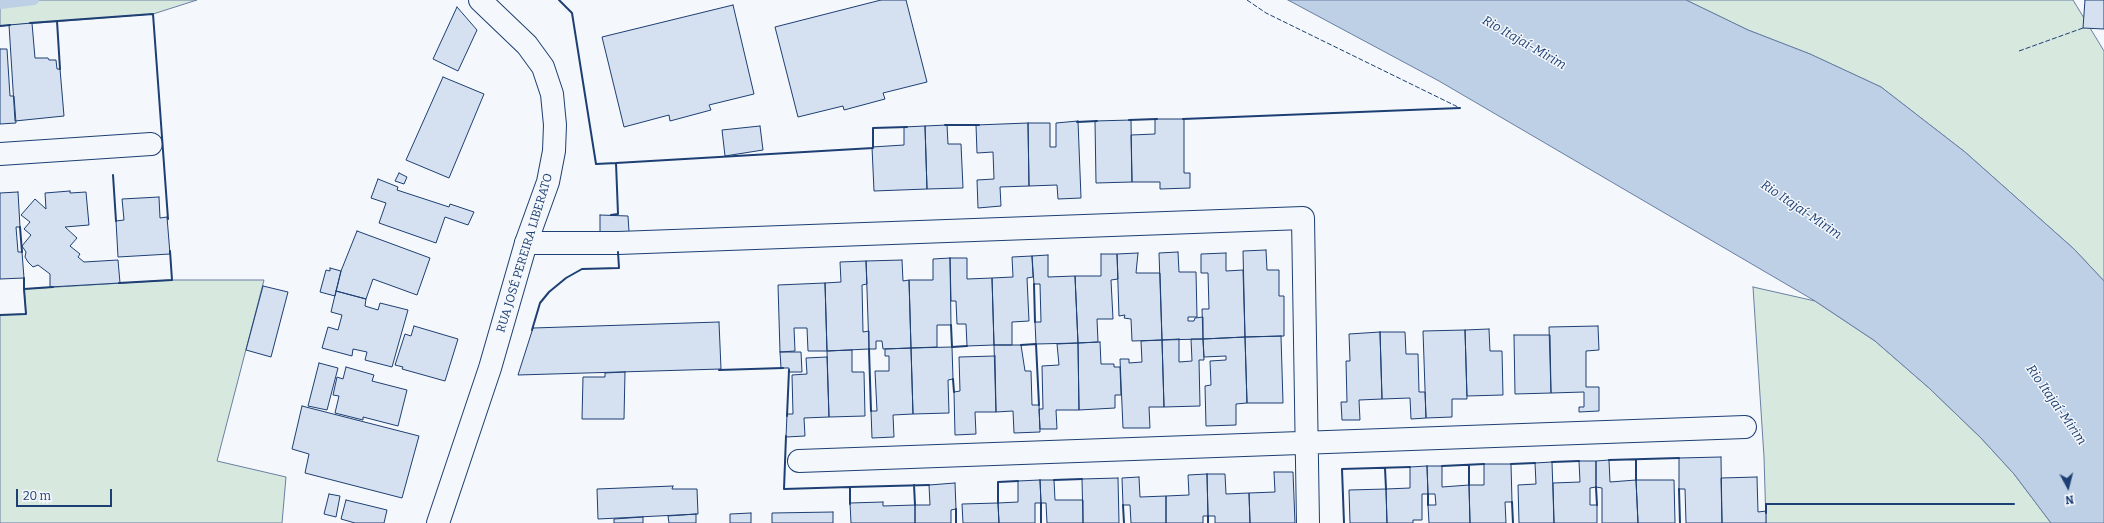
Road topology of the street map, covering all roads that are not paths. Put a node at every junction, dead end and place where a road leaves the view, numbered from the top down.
1 (480, 0) edge
2 (151, 144) dead end
3 (0, 154) edge
4 (526, 243) junction
5 (1745, 427) dead end
6 (1307, 443) junction
7 (799, 461) dead end
8 (438, 523) edge
9 (1308, 523) edge

1 - 4 street, RUA JOSÉ PEREIRA LIBERATO
2 - 3 street
4 - 6 street
4 - 8 street, RUA JOSÉ PEREIRA LIBERATO
5 - 6 street
6 - 7 street
6 - 9 street

